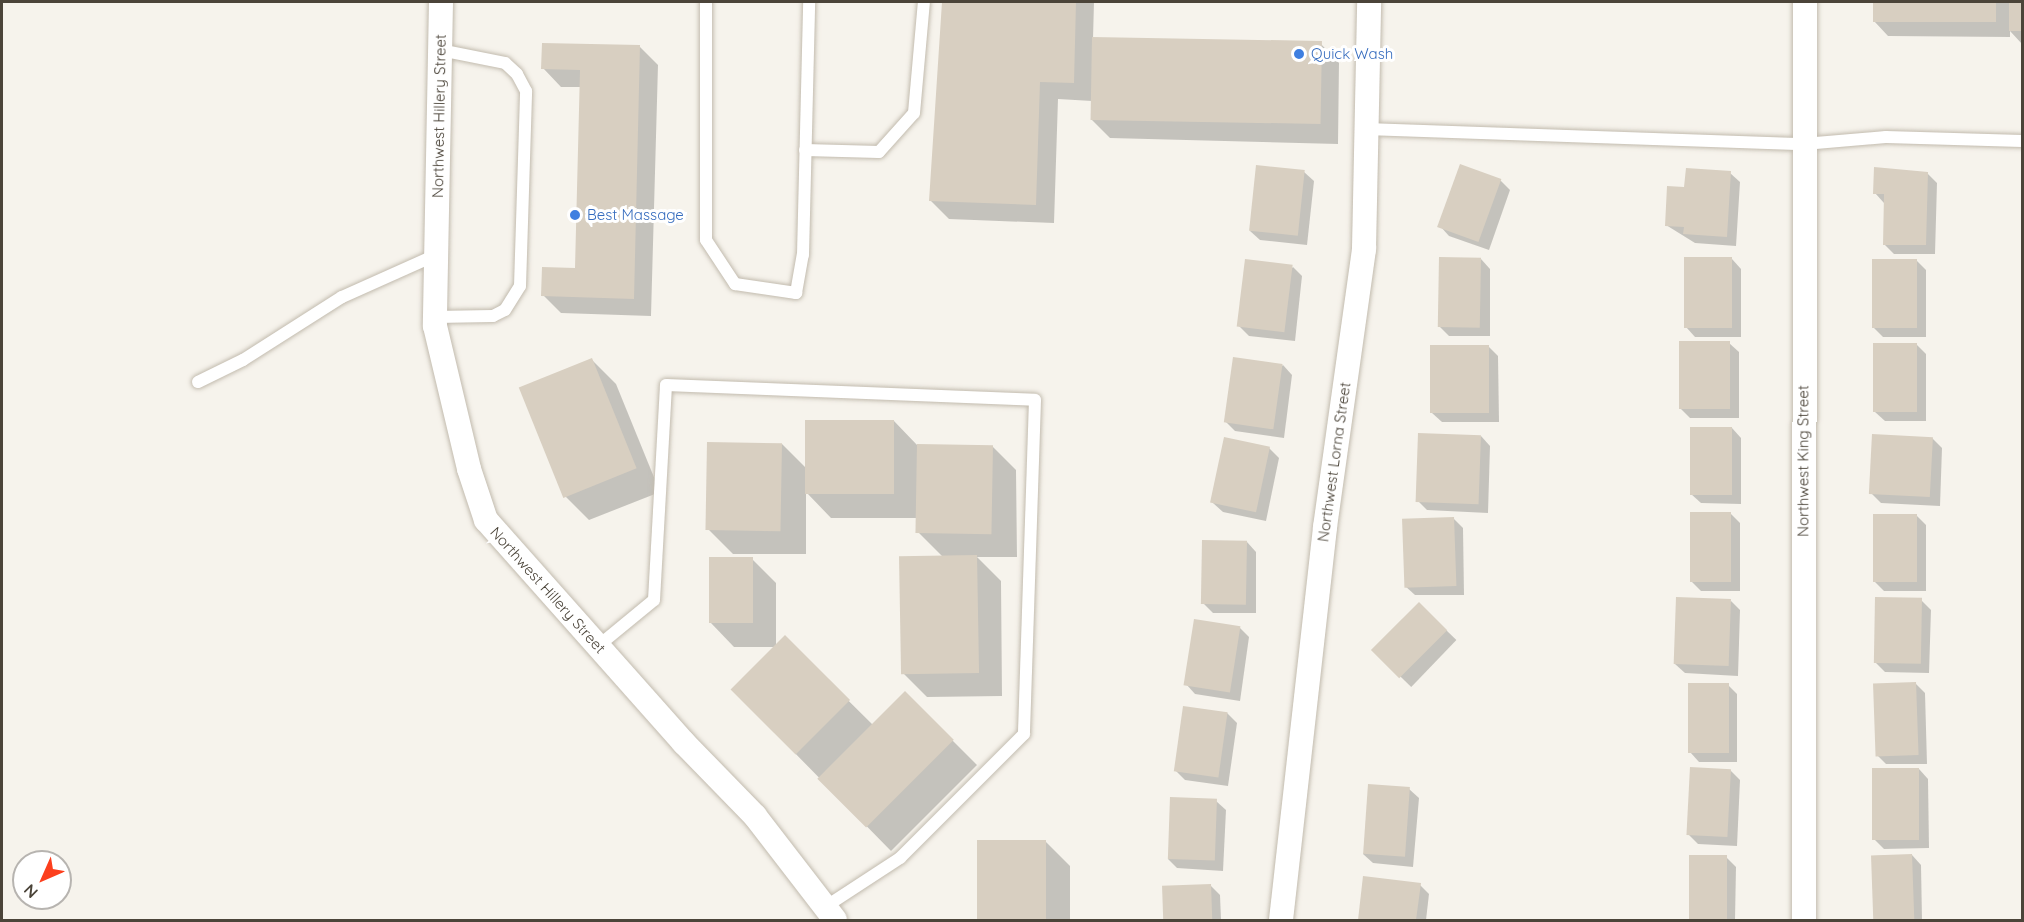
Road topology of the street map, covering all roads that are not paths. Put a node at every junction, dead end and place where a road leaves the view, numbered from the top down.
1 (441, 2) edge
2 (706, 2) edge
3 (809, 2) edge
4 (924, 2) edge
5 (1369, 2) edge
6 (1805, 2) edge
7 (440, 50) junction
8 (1366, 129) junction
9 (2022, 141) edge
10 (1804, 144) junction
11 (806, 150) junction
12 (436, 255) junction
13 (435, 317) junction
14 (198, 382) dead end
15 (598, 646) junction
16 (830, 914) edge
17 (1281, 921) edge
18 (1804, 921) edge

1 - 7 street, Northwest Hillery Street
2 - 11 lane
3 - 11 lane
4 - 11 lane
5 - 8 street, Northwest Lorna Street
6 - 10 street, Northwest King Street
7 - 12 street, Northwest Hillery Street
7 - 13 lane
8 - 10 lane
8 - 17 street, Northwest Lorna Street
9 - 10 lane
10 - 18 street, Northwest King Street
12 - 13 street, Northwest Hillery Street
12 - 14 lane
13 - 15 street, Northwest Hillery Street
15 - 16 street, Northwest Hillery Street
15 - 16 lane

